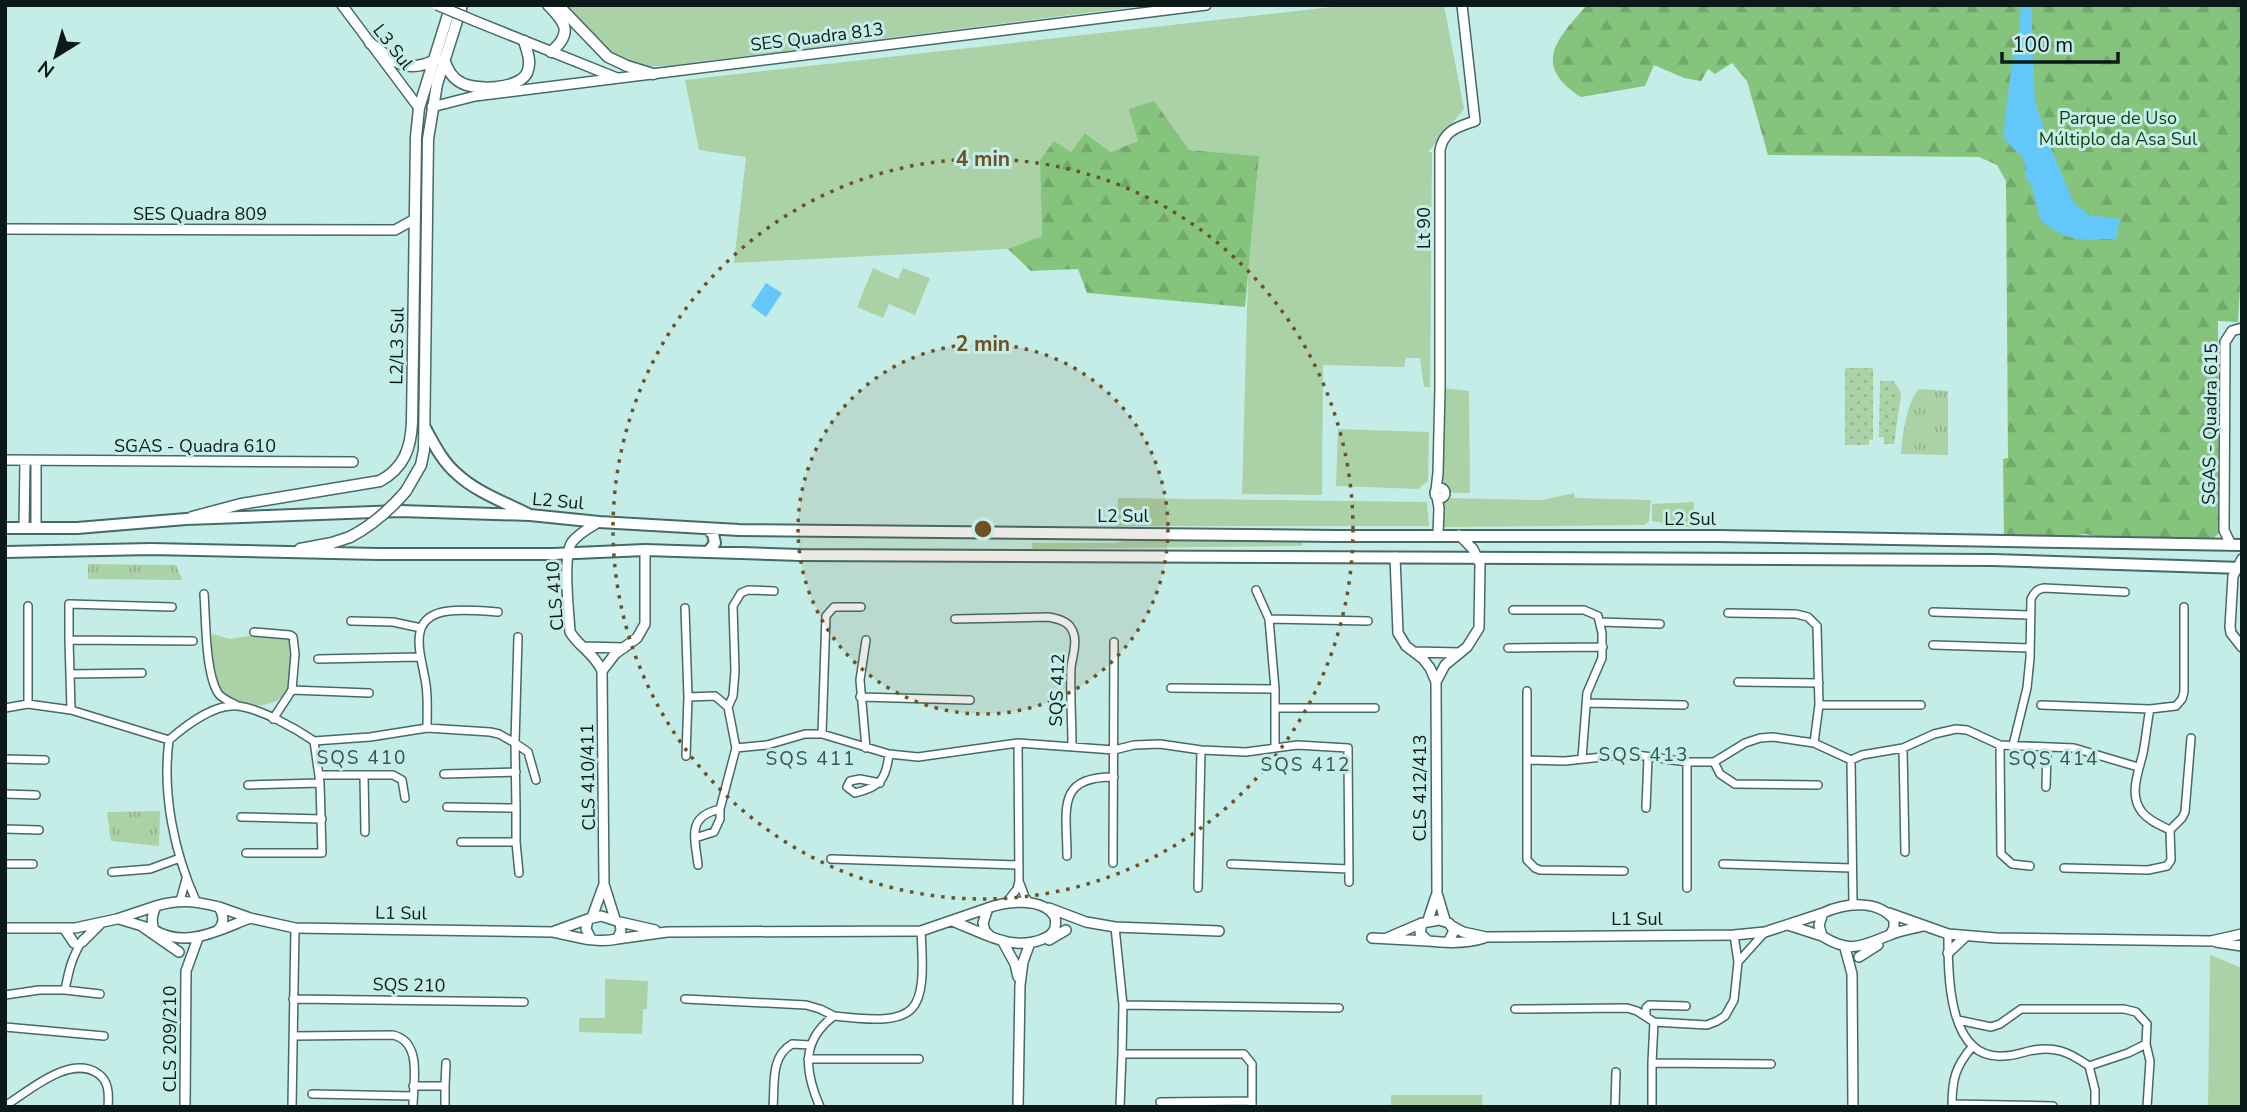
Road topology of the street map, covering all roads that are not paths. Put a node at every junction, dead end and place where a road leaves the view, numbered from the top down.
1 (342, 5) edge
2 (353, 5) edge
3 (437, 5) edge
4 (451, 5) edge
5 (462, 5) edge
6 (548, 5) edge
7 (558, 5) edge
8 (1206, 5) edge
9 (1462, 5) edge
10 (356, 25) junction
11 (524, 41) junction
12 (370, 43) junction
13 (551, 52) junction
14 (440, 60) junction
15 (653, 74) junction
16 (618, 79) junction
17 (432, 107) junction
18 (419, 108) junction
19 (415, 219) junction
20 (5, 229) edge
21 (395, 230) junction
22 (414, 242) junction
23 (2242, 328) edge
24 (425, 428) junction
25 (5, 460) edge
26 (26, 461) junction
27 (36, 461) junction
28 (353, 462) dead end
29 (530, 515) junction
30 (186, 519) junction
31 (599, 522) junction
32 (30, 527) junction
33 (5, 528) edge
34 (708, 529) junction
35 (738, 530) junction
36 (2224, 530) junction
37 (1008, 532) junction
38 (1036, 533) junction
39 (1438, 535) junction
40 (1459, 535) junction
41 (1311, 536) junction
42 (1336, 536) junction
43 (1546, 536) junction
44 (1568, 537) junction
45 (2173, 545) junction
46 (2215, 545) junction
47 (2236, 545) edge
48 (275, 551) junction
49 (645, 551) junction
50 (5, 552) edge
51 (567, 552) junction
52 (708, 552) junction
53 (733, 553) junction
54 (1007, 555) junction
55 (1038, 555) junction
56 (1312, 556) junction
57 (1335, 557) junction
58 (1395, 557) junction
59 (1478, 557) junction
60 (1544, 558) junction
61 (1569, 558) junction
62 (2240, 565) edge
63 (2172, 566) junction
64 (1255, 590) dead end
65 (774, 591) dead end
66 (2125, 592) dead end
67 (204, 594) dead end
68 (28, 606) dead end
69 (172, 607) dead end
70 (861, 607) dead end
71 (2184, 607) dead end
72 (685, 608) dead end
73 (1513, 610) dead end
74 (498, 611) dead end
75 (1933, 612) dead end
76 (1728, 613) dead end
77 (2030, 615) junction
78 (955, 619) dead end
79 (1269, 619) junction
80 (351, 621) dead end
81 (1368, 621) dead end
82 (1601, 622) junction
83 (1660, 624) dead end
84 (421, 628) junction
85 (254, 632) dead end
86 (518, 637) dead end
87 (69, 640) junction
88 (193, 640) dead end
89 (866, 640) dead end
90 (1114, 642) dead end
91 (1933, 645) dead end
92 (582, 646) junction
93 (1603, 647) junction
94 (2242, 647) edge
95 (624, 648) junction
96 (1508, 648) dead end
97 (2030, 648) junction
98 (1412, 652) junction
99 (1459, 653) junction
100 (419, 657) junction
101 (318, 659) dead end
102 (602, 671) junction
103 (142, 673) dead end
104 (70, 674) junction
105 (1436, 682) junction
106 (1738, 682) dead end
107 (1819, 683) junction
108 (1171, 688) dead end
109 (1275, 689) junction
110 (292, 690) junction
111 (1527, 691) dead end
112 (369, 693) dead end
113 (688, 696) junction
114 (860, 697) junction
115 (970, 700) dead end
116 (28, 704) junction
117 (1587, 704) junction
118 (236, 705) junction
119 (1684, 705) dead end
120 (1819, 705) junction
121 (1921, 705) dead end
122 (2041, 705) dead end
123 (728, 707) junction
124 (5, 708) edge
125 (1276, 708) junction
126 (1376, 708) dead end
127 (2150, 709) junction
128 (71, 710) junction
129 (273, 719) junction
130 (426, 728) junction
131 (822, 734) junction
132 (2191, 738) dead end
133 (169, 740) junction
134 (314, 741) junction
135 (515, 743) junction
136 (1018, 743) junction
137 (1814, 743) junction
138 (2000, 745) junction
139 (2013, 745) junction
140 (1072, 746) junction
141 (1275, 747) junction
142 (2047, 747) junction
143 (736, 748) junction
144 (866, 748) junction
145 (1903, 748) junction
146 (1114, 750) junction
147 (1201, 750) junction
148 (889, 754) junction
149 (686, 755) dead end
150 (1648, 757) junction
151 (1582, 758) junction
152 (5, 759) edge
153 (45, 760) dead end
154 (1851, 760) junction
155 (1527, 761) junction
156 (1687, 762) junction
157 (1714, 762) junction
158 (2138, 767) junction
159 (516, 772) junction
160 (444, 774) dead end
161 (364, 775) junction
162 (1114, 777) junction
163 (320, 779) junction
164 (536, 780) dead end
165 (880, 783) dead end
166 (248, 785) dead end
167 (1818, 785) dead end
168 (2046, 787) dead end
169 (5, 794) edge
170 (36, 795) dead end
171 (404, 798) dead end
172 (447, 807) dead end
173 (516, 808) junction
174 (1646, 808) dead end
175 (720, 809) junction
176 (241, 817) dead end
177 (322, 819) junction
178 (5, 829) edge
179 (39, 830) dead end
180 (2170, 830) junction
181 (365, 832) dead end
182 (695, 838) junction
183 (461, 842) dead end
184 (516, 842) junction
185 (1906, 852) dead end
186 (246, 853) dead end
187 (1067, 856) dead end
188 (180, 858) junction
189 (831, 859) dead end
190 (1113, 863) dead end
191 (5, 864) edge
192 (33, 864) dead end
193 (1231, 864) dead end
194 (1723, 864) dead end
195 (698, 865) dead end
196 (1018, 865) junction
197 (2030, 866) dead end
198 (1852, 868) junction
199 (2064, 868) dead end
200 (1349, 869) junction
201 (113, 872) dead end
202 (1624, 872) dead end
203 (519, 873) dead end
204 (186, 878) junction
205 (1019, 881) junction
206 (1349, 882) dead end
207 (604, 884) junction
208 (1198, 888) dead end
209 (1687, 888) dead end
210 (1437, 893) junction
211 (180, 901) junction
212 (197, 901) junction
213 (1006, 903) junction
214 (1031, 904) junction
215 (1853, 904) junction
216 (156, 906) junction
217 (219, 907) junction
218 (988, 908) junction
219 (1047, 908) junction
220 (1823, 913) junction
221 (1889, 913) junction
222 (250, 918) junction
223 (590, 918) junction
224 (117, 919) junction
225 (617, 920) junction
226 (952, 921) junction
227 (1425, 921) junction
228 (101, 922) junction
229 (1086, 922) junction
230 (1448, 923) junction
231 (90, 925) junction
232 (1788, 925) junction
233 (1925, 926) junction
234 (143, 927) junction
235 (1115, 927) junction
236 (5, 928) edge
237 (64, 928) junction
238 (75, 928) junction
239 (295, 928) junction
240 (154, 930) junction
241 (218, 930) junction
242 (1066, 930) junction
243 (920, 931) junction
244 (977, 931) junction
245 (1219, 931) dead end
246 (553, 932) junction
247 (667, 932) junction
248 (1765, 932) junction
249 (1900, 932) junction
250 (1811, 933) junction
251 (647, 934) junction
252 (1734, 934) junction
253 (1948, 934) junction
254 (2242, 934) edge
255 (1052, 935) junction
256 (1890, 935) junction
257 (1822, 936) junction
258 (1966, 936) junction
259 (991, 937) junction
260 (1486, 937) junction
261 (171, 938) junction
262 (198, 938) junction
263 (579, 938) junction
264 (1372, 938) dead end
265 (592, 939) junction
266 (617, 939) junction
267 (1385, 939) junction
268 (1428, 941) junction
269 (2211, 941) junction
270 (1003, 942) junction
271 (1448, 942) junction
272 (77, 946) junction
273 (2242, 946) edge
274 (1863, 947) junction
275 (1028, 948) junction
276 (1846, 951) junction
277 (179, 952) junction
278 (1010, 952) junction
279 (1948, 953) junction
280 (1858, 957) junction
281 (1738, 962) junction
282 (186, 971) junction
283 (1852, 974) junction
284 (1020, 985) junction
285 (65, 990) junction
286 (100, 994) dead end
287 (5, 995) edge
288 (293, 999) junction
289 (685, 999) dead end
290 (524, 1003) dead end
291 (1123, 1005) junction
292 (1686, 1006) dead end
293 (1339, 1008) dead end
294 (1515, 1009) dead end
295 (1646, 1015) junction
296 (834, 1016) junction
297 (1958, 1020) junction
298 (1654, 1022) junction
299 (5, 1027) edge
300 (104, 1036) dead end
301 (293, 1036) junction
302 (2146, 1044) junction
303 (810, 1045) junction
304 (1972, 1047) junction
305 (1122, 1054) junction
306 (808, 1059) junction
307 (919, 1059) dead end
308 (446, 1063) dead end
309 (1652, 1063) junction
310 (1771, 1064) dead end
311 (2089, 1066) junction
312 (1616, 1072) dead end
313 (413, 1086) junction
314 (446, 1086) junction
315 (312, 1094) dead end
316 (413, 1096) junction
317 (1160, 1102) dead end
318 (1252, 1104) edge
319 (1952, 1105) edge
320 (5, 1106) edge
321 (2053, 1106) edge
322 (108, 1107) edge
323 (185, 1107) edge
324 (292, 1107) edge
325 (412, 1107) edge
326 (445, 1107) edge
327 (773, 1107) edge
328 (820, 1107) edge
329 (1018, 1107) edge
330 (1120, 1107) edge
331 (1615, 1107) edge
332 (1652, 1107) edge
333 (1853, 1107) edge
334 (2095, 1107) edge
335 (2147, 1107) edge

1 - 10 street, L3 Sul
2 - 10 street
3 - 11 street, bridge
4 - 14 main road, L2/L3 Sul
5 - 14 main road, L2/L3 Sul
6 - 13 main road
7 - 15 main road
8 - 15 street, SES Quadra 813
9 - 39 street, Lt 90
10 - 12 street, L3 Sul
11 - 13 street
11 - 14 main road
12 - 14 main road
12 - 18 street, L3 Sul
13 - 16 street
14 - 17 main road, L2/L3 Sul
14 - 18 main road, L2/L3 Sul
15 - 16 street, SES Quadra 813
16 - 17 street, SES Quadra 813
17 - 24 main road, L2/L3 Sul
18 - 19 main road, L2/L3 Sul
19 - 21 street, SES Quadra 809
19 - 22 main road, L2/L3 Sul
20 - 21 street, SES Quadra 809
21 - 22 street
22 - 30 main road, L2/L3 Sul
23 - 36 street, SGAS - Quadra 615
24 - 29 main road
24 - 48 main road, L2/L3 Sul, bridge
25 - 26 street, SGAS - Quadra 610
26 - 27 street, SGAS - Quadra 610
26 - 32 street
27 - 28 street, SGAS - Quadra 610
27 - 32 street
29 - 30 main road, L2 Sul
29 - 31 main road, L2 Sul
30 - 32 main road, L2 Sul
31 - 34 main road, L2 Sul
31 - 51 street, CLS 410
32 - 33 main road, L2 Sul
34 - 35 main road, L2 Sul
34 - 52 main road
35 - 37 main road, L2 Sul
35 - 53 main road
36 - 46 street, SGAS - Quadra 615
36 - 47 street, SGAS - Quadra 615
37 - 38 main road, L2 Sul
37 - 54 main road
38 - 41 main road, L2 Sul
38 - 55 main road
39 - 40 main road, L2 Sul
39 - 42 main road, L2 Sul
40 - 43 main road, L2 Sul
40 - 59 street
41 - 42 main road, L2 Sul
41 - 56 main road
42 - 57 main road
43 - 44 main road, L2 Sul
43 - 60 main road
44 - 45 main road, L2 Sul
44 - 61 main road
45 - 46 main road, L2 Sul
45 - 63 main road
46 - 47 main road, L2 Sul
48 - 50 main road
48 - 51 main road
49 - 51 main road
49 - 52 main road
49 - 95 street
51 - 92 street, CLS 410
52 - 53 main road
53 - 54 main road
54 - 55 main road
55 - 56 main road
56 - 57 main road
57 - 58 main road
58 - 59 main road
58 - 98 street
59 - 60 main road
59 - 99 street
60 - 61 main road
61 - 63 main road
62 - 63 main road
62 - 94 street
64 - 79 street
65 - 123 street
66 - 77 street
67 - 118 street
68 - 116 street
69 - 87 street
70 - 131 street
71 - 127 street
72 - 113 street
73 - 82 street
74 - 84 street
75 - 77 street
76 - 107 street
77 - 97 street
78 - 140 street, SQS 412
79 - 81 street
79 - 109 street
80 - 84 street
82 - 83 street
82 - 93 street
84 - 100 street
85 - 110 street
86 - 135 street
87 - 88 street
87 - 104 street
89 - 114 street
90 - 146 street
91 - 97 street
92 - 95 street
92 - 102 street, CLS 410
93 - 96 street
93 - 117 street
95 - 102 street
97 - 139 street
98 - 99 street
98 - 105 street
99 - 105 street
100 - 101 street
100 - 130 street
102 - 207 street, CLS 410/411
103 - 104 street
104 - 128 street
105 - 210 street, CLS 412/413
106 - 107 street
107 - 120 street
108 - 109 street
109 - 125 street
110 - 112 street
110 - 129 street
111 - 155 street
113 - 123 street
113 - 149 street
114 - 115 street
114 - 144 street
116 - 124 street
116 - 128 street
117 - 119 street
117 - 151 street
118 - 129 street
118 - 133 street
120 - 121 street
120 - 137 street
122 - 127 street
123 - 143 street
125 - 126 street
125 - 141 street
127 - 158 street
128 - 133 street
129 - 134 street
130 - 134 street
130 - 135 street
131 - 143 street
131 - 144 street
132 - 180 street
133 - 188 street
134 - 163 street
135 - 159 street
135 - 164 street
136 - 140 street, SQS 412
136 - 148 street
136 - 196 street
137 - 154 street
137 - 157 street
138 - 139 street
138 - 145 street
138 - 197 street
139 - 142 street
140 - 146 street, SQS 412
141 - 147 street, SQS 412
141 - 200 street, SQS 412
142 - 158 street
142 - 168 street
143 - 175 street
144 - 148 street
145 - 154 street
145 - 185 street
146 - 147 street, SQS 412
146 - 162 street
147 - 208 street
148 - 165 street
150 - 151 street
150 - 156 street
150 - 174 street
151 - 155 street
152 - 153 street
154 - 198 street
155 - 202 street
156 - 157 street
156 - 209 street
157 - 167 street
158 - 180 street
159 - 160 street
159 - 173 street
161 - 163 street
161 - 171 street
161 - 181 street
162 - 187 street
162 - 190 street
163 - 166 street
163 - 177 street
169 - 170 street
172 - 173 street
173 - 184 street
175 - 182 street
175 - 182 street
176 - 177 street
177 - 186 street
178 - 179 street
180 - 199 street
182 - 195 street
183 - 184 street
184 - 203 street
188 - 201 street
188 - 204 street
189 - 196 street
191 - 192 street
193 - 200 street
194 - 198 street
196 - 205 street
198 - 215 street
200 - 206 street, SQS 412
204 - 211 street
204 - 212 street
205 - 213 street
205 - 214 street
207 - 223 street, CLS 410/411
207 - 225 street, CLS 410/411
210 - 227 street, CLS 412/413
210 - 230 street, CLS 412/413
211 - 212 street, L1 Sul
211 - 216 street, L1 Sul
212 - 217 street, L1 Sul
213 - 214 street
213 - 218 street
214 - 219 street
215 - 220 street, L1 Sul
215 - 221 street
216 - 224 street
216 - 240 street
217 - 222 street, L1 Sul
217 - 241 street
218 - 226 street
218 - 259 street
219 - 229 street
219 - 255 street
220 - 232 street, L1 Sul
220 - 257 street
221 - 233 street
221 - 256 street
222 - 239 street, L1 Sul
222 - 241 street
223 - 225 street
223 - 246 street, L1 Sul
223 - 265 street
224 - 228 street
224 - 234 street
225 - 247 street
225 - 266 street
226 - 243 street
226 - 244 street
227 - 230 street, L1 Sul
227 - 267 street
227 - 268 street
228 - 231 street
228 - 272 street
229 - 235 street
229 - 242 street
230 - 260 street, L1 Sul
230 - 271 street
231 - 238 street
231 - 272 street
232 - 248 street, L1 Sul
232 - 250 street
233 - 249 street
233 - 253 street
234 - 240 street
234 - 277 street
235 - 245 street
235 - 291 street
236 - 237 street
237 - 238 street
237 - 272 street
238 - 272 street
239 - 246 street, L1 Sul
239 - 288 street
240 - 261 street
241 - 262 street
242 - 255 street
242 - 275 street
243 - 247 street
243 - 296 street
244 - 259 street
244 - 278 street
246 - 263 street, L1 Sul
247 - 251 street
248 - 252 street, L1 Sul
248 - 281 street
249 - 256 street
249 - 280 street
250 - 257 street
250 - 276 street
251 - 263 street
251 - 266 street
252 - 260 street, L1 Sul
252 - 281 street
253 - 258 street
253 - 279 street
254 - 269 street
255 - 275 street
256 - 274 street
257 - 276 street
258 - 269 street
258 - 279 street
259 - 270 street
260 - 271 street, L1 Sul
261 - 262 street
261 - 277 street, CLS 209/210
262 - 282 street, CLS 209/210
263 - 265 street, L1 Sul
264 - 267 street
265 - 266 street, L1 Sul
267 - 268 street
268 - 271 street, L1 Sul
269 - 273 street
270 - 275 street
270 - 278 street
272 - 285 street
274 - 276 street
274 - 280 street
275 - 284 street
276 - 283 street
277 - 282 street, CLS 209/210
278 - 284 street
279 - 297 street
280 - 283 street
281 - 298 street
282 - 323 street, CLS 209/210
283 - 333 street
284 - 329 street
285 - 286 street
285 - 287 street
288 - 290 street, SQS 210
288 - 301 street
289 - 296 street
291 - 293 street
291 - 305 street
292 - 295 street
294 - 295 street
295 - 298 street
296 - 303 street
297 - 302 street
297 - 304 street
298 - 309 street
299 - 300 street
301 - 313 street
301 - 324 street
302 - 311 street
302 - 335 street
303 - 306 street
303 - 327 street
304 - 311 street
304 - 319 street
305 - 318 street
305 - 330 street
306 - 307 street
306 - 328 street
308 - 314 street
309 - 310 street
309 - 332 street
311 - 334 street
312 - 331 street
313 - 314 street
313 - 316 street
314 - 326 street
315 - 316 street
316 - 325 street
317 - 318 street
319 - 321 street
320 - 322 street

